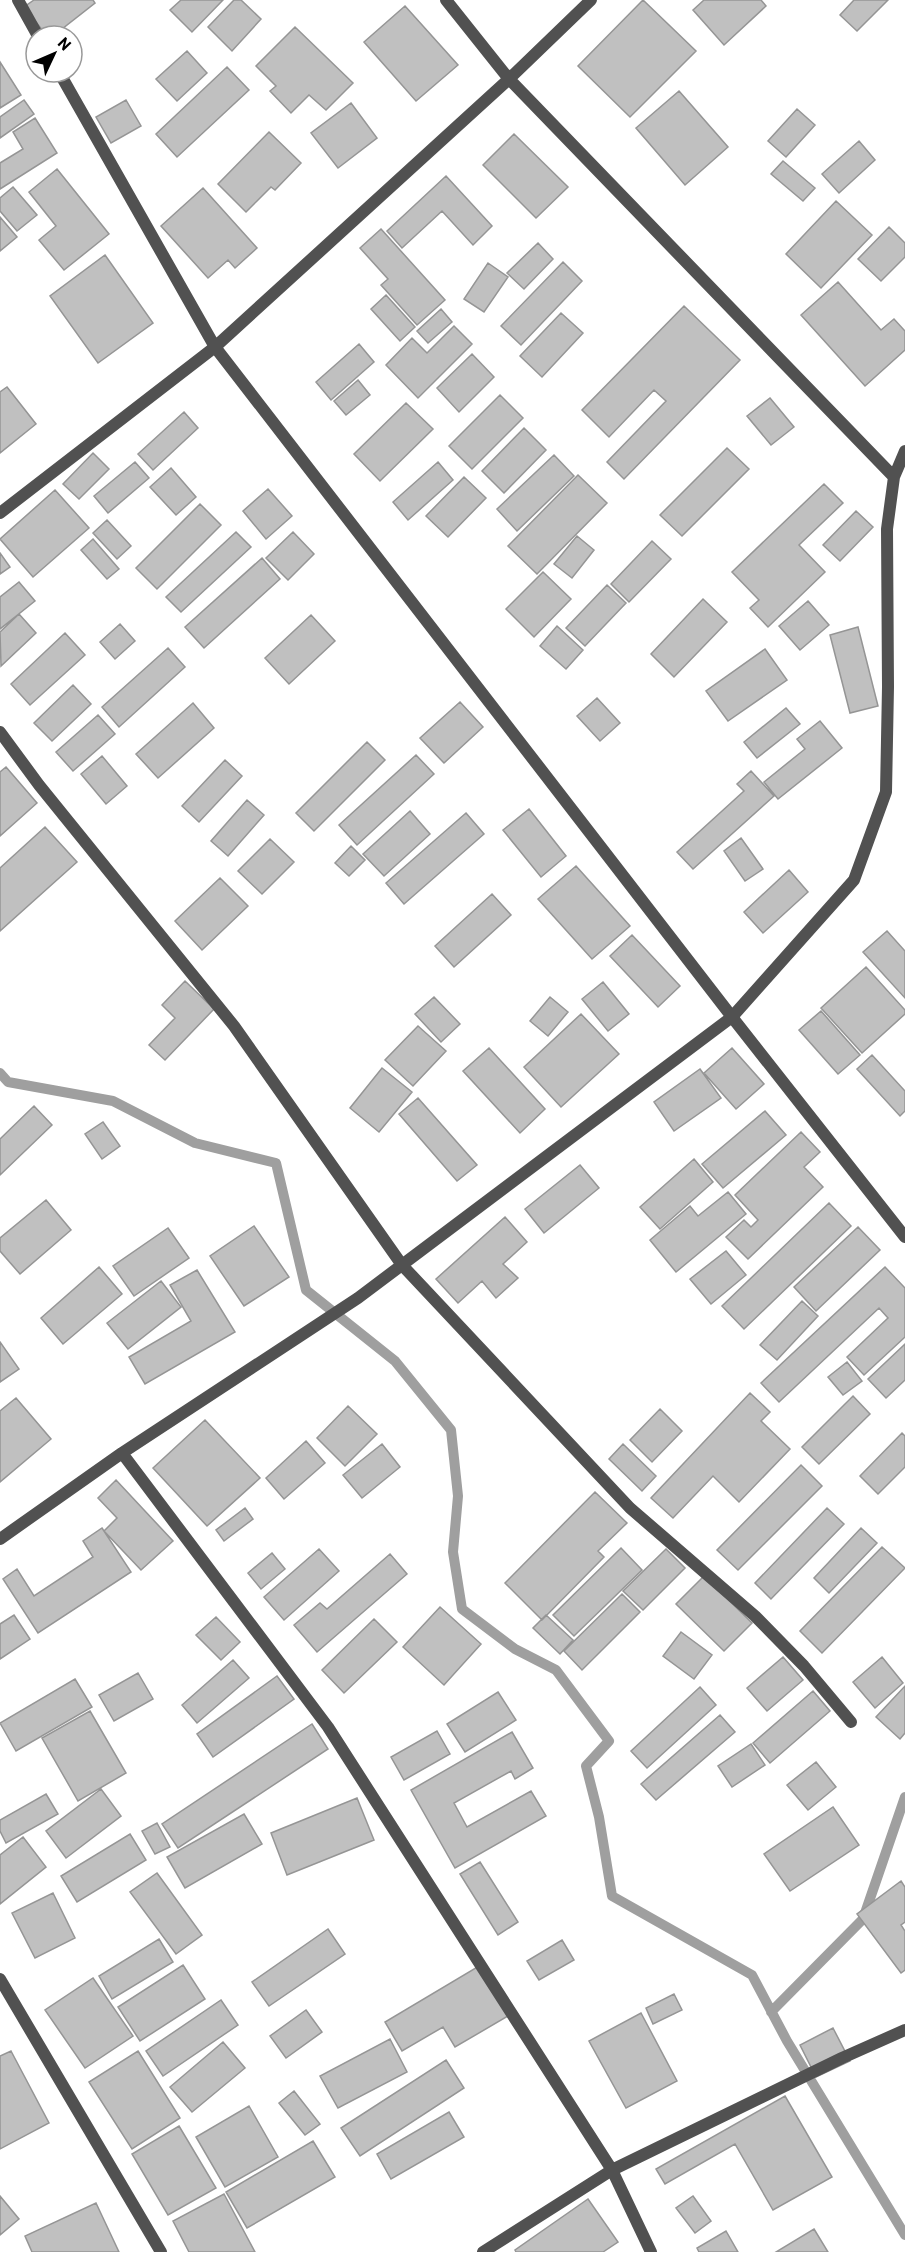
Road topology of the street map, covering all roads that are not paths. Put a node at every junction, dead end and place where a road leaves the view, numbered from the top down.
1 (18, 0) edge
2 (446, 0) edge
3 (591, 0) edge
4 (31, 24) edge
5 (509, 79) junction
6 (66, 84) edge
7 (215, 347) junction
8 (905, 451) edge
9 (894, 477) junction
10 (0, 513) edge
11 (0, 732) edge
12 (732, 1017) junction
13 (905, 1238) edge
14 (402, 1265) junction
15 (122, 1453) junction
16 (0, 1539) edge
17 (850, 1722) dead end
18 (0, 1979) edge
19 (905, 2030) edge
20 (612, 2170) junction
21 (161, 2252) edge
22 (483, 2252) edge
23 (651, 2252) edge

1 - 4 street
2 - 5 street
3 - 5 street
5 - 7 street
5 - 9 street
6 - 7 street
7 - 10 street
7 - 12 street
8 - 9 street
9 - 12 street
11 - 14 street
12 - 13 street
12 - 14 street
14 - 15 street
14 - 17 street
15 - 16 street
15 - 20 street
18 - 21 street
19 - 20 street
20 - 22 street
20 - 23 street

